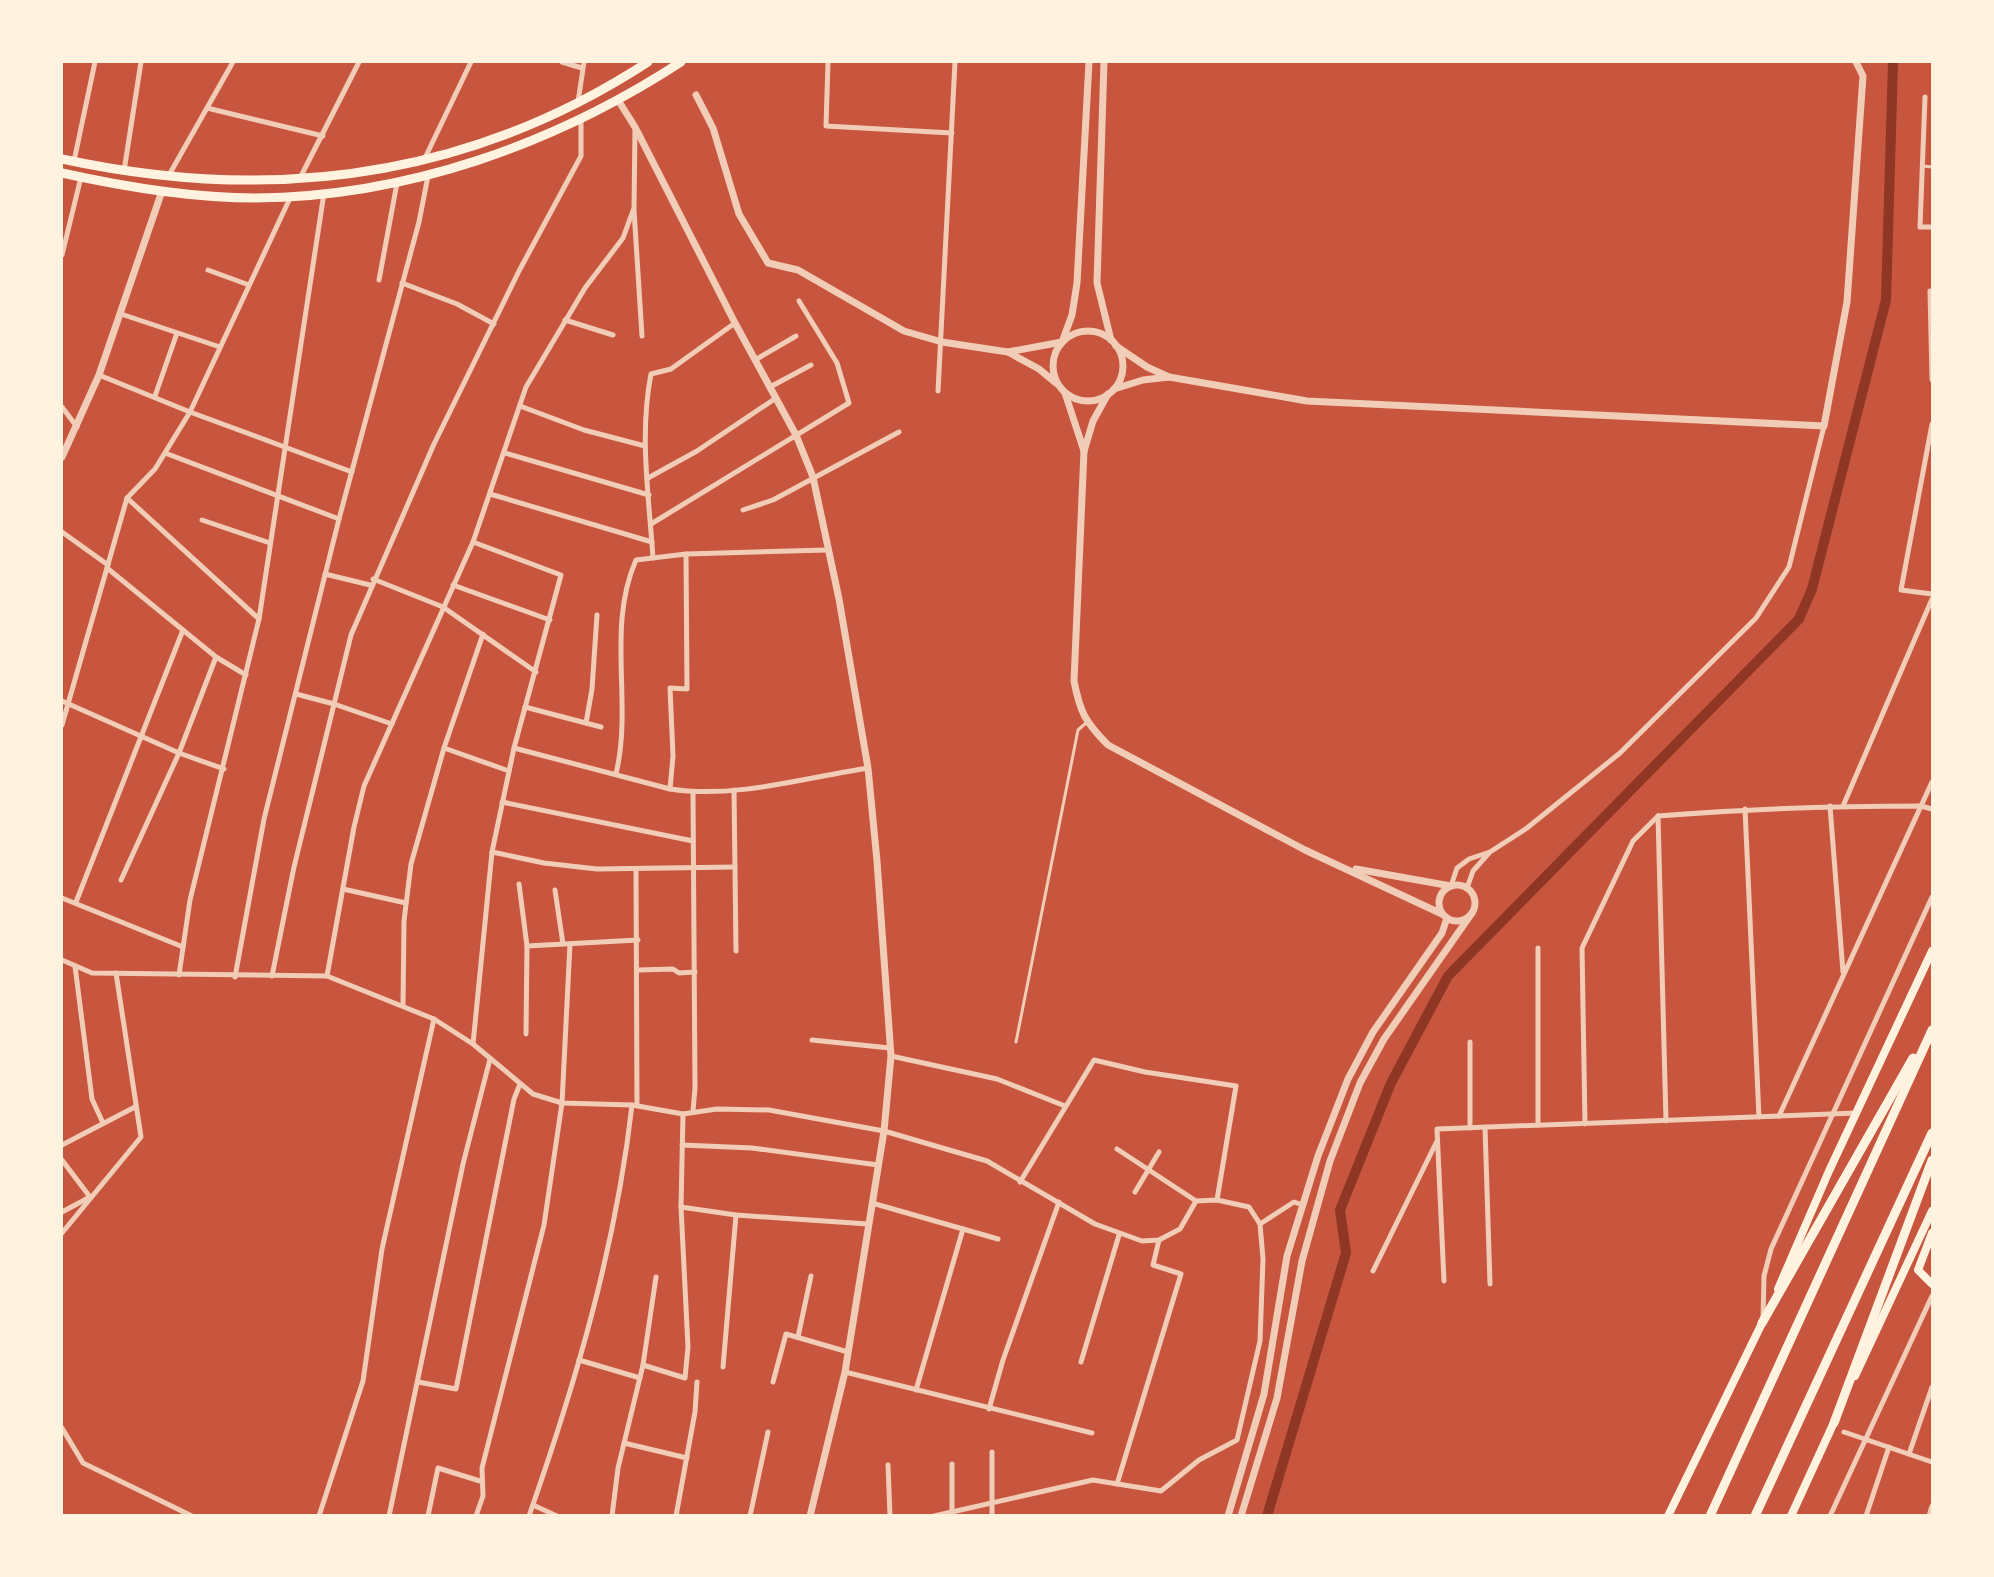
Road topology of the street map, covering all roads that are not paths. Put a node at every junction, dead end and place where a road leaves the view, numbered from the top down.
1 (95, 62) edge
2 (141, 62) edge
3 (233, 62) edge
4 (358, 62) edge
5 (471, 62) edge
6 (562, 62) edge
7 (584, 62) edge
8 (648, 62) edge
9 (681, 62) edge
10 (828, 62) edge
11 (955, 62) edge
12 (1089, 62) edge
13 (1104, 62) edge
14 (1856, 62) edge
15 (582, 69) junction
16 (696, 95) dead end
17 (1925, 97) dead end
18 (618, 100) junction
19 (578, 104) junction
20 (207, 108) junction
21 (581, 120) junction
22 (635, 127) junction
23 (952, 133) junction
24 (323, 136) junction
25 (62, 159) edge
26 (74, 161) junction
27 (424, 161) junction
28 (1923, 166) junction
29 (1932, 166) edge
30 (124, 171) junction
31 (62, 173) edge
32 (168, 176) junction
33 (428, 176) junction
34 (81, 177) junction
35 (299, 180) junction
36 (396, 183) junction
37 (162, 192) junction
38 (324, 194) junction
39 (291, 196) junction
40 (634, 208) junction
41 (1932, 227) edge
42 (62, 255) edge
43 (208, 270) dead end
44 (379, 280) dead end
45 (402, 283) junction
46 (249, 285) junction
47 (1931, 291) edge
48 (800, 302) dead end
49 (121, 314) junction
50 (565, 320) junction
51 (735, 323) junction
52 (494, 324) junction
53 (177, 333) junction
54 (613, 335) dead end
55 (642, 336) dead end
56 (796, 336) dead end
57 (942, 342) junction
58 (1062, 342) junction
59 (1114, 343) junction
60 (220, 347) junction
61 (1008, 352) junction
62 (755, 360) junction
63 (811, 365) dead end
64 (99, 375) junction
65 (1169, 378) junction
66 (1932, 380) edge
67 (770, 387) junction
68 (1062, 389) junction
69 (938, 391) dead end
70 (1111, 392) junction
71 (155, 396) junction
72 (776, 398) junction
73 (520, 406) junction
74 (62, 407) edge
75 (190, 412) junction
76 (1932, 424) edge
77 (1824, 426) junction
78 (77, 427) junction
79 (899, 432) dead end
80 (796, 435) junction
81 (645, 446) junction
82 (285, 449) junction
83 (1084, 451) junction
84 (165, 453) junction
85 (505, 453) junction
86 (62, 457) edge
87 (351, 472) junction
88 (813, 477) junction
89 (648, 478) junction
90 (490, 494) junction
91 (649, 495) junction
92 (278, 496) junction
93 (127, 498) junction
94 (743, 510) dead end
95 (339, 519) junction
96 (202, 520) dead end
97 (651, 524) junction
98 (62, 532) edge
99 (473, 542) junction
100 (652, 542) junction
101 (270, 543) junction
102 (827, 550) junction
103 (686, 554) junction
104 (653, 558) junction
105 (107, 566) junction
106 (325, 574) junction
107 (372, 582) junction
108 (453, 585) junction
109 (1932, 594) edge
110 (1932, 599) edge
111 (443, 607) junction
112 (597, 615) dead end
113 (259, 619) junction
114 (550, 620) junction
115 (183, 630) junction
116 (483, 634) junction
117 (216, 657) junction
118 (536, 672) junction
119 (246, 675) junction
120 (296, 694) junction
121 (62, 701) edge
122 (68, 704) junction
123 (334, 704) junction
124 (525, 707) junction
125 (586, 723) junction
126 (1086, 723) junction
127 (392, 724) junction
128 (62, 725) edge
129 (601, 727) dead end
130 (141, 736) junction
131 (444, 748) junction
132 (514, 748) junction
133 (179, 753) junction
134 (868, 768) junction
135 (224, 769) junction
136 (509, 771) junction
137 (616, 774) junction
138 (1932, 782) edge
139 (670, 789) junction
140 (734, 790) junction
141 (693, 793) junction
142 (502, 802) junction
143 (1830, 806) junction
144 (1843, 806) junction
145 (1922, 806) junction
146 (1745, 809) junction
147 (1932, 809) edge
148 (1658, 816) junction
149 (693, 841) junction
150 (492, 852) junction
151 (1490, 852) junction
152 (735, 867) junction
153 (1345, 867) junction
154 (694, 868) junction
155 (636, 869) junction
156 (122, 880) dead end
157 (519, 884) dead end
158 (1451, 886) junction
159 (1467, 888) junction
160 (342, 889) junction
161 (555, 890) dead end
162 (1932, 897) edge
163 (62, 898) edge
164 (76, 902) junction
165 (406, 903) junction
166 (1472, 914) junction
167 (1445, 916) junction
168 (638, 940) junction
169 (566, 944) junction
170 (527, 946) junction
171 (183, 947) junction
172 (1538, 948) dead end
173 (736, 951) dead end
174 (1932, 951) edge
175 (62, 960) edge
176 (75, 966) junction
177 (638, 970) junction
178 (695, 972) junction
179 (116, 973) junction
180 (1843, 974) junction
181 (179, 975) junction
182 (272, 976) junction
183 (327, 976) junction
184 (235, 977) junction
185 (403, 1005) junction
186 (434, 1019) junction
187 (1932, 1025) edge
188 (1932, 1030) edge
189 (526, 1034) dead end
190 (812, 1040) dead end
191 (1016, 1041) dead end
192 (1470, 1042) dead end
193 (473, 1044) junction
194 (890, 1048) junction
195 (891, 1056) junction
196 (490, 1059) junction
197 (520, 1084) junction
198 (562, 1103) junction
199 (634, 1106) junction
200 (135, 1107) junction
201 (1065, 1107) junction
202 (693, 1111) junction
203 (1858, 1113) junction
204 (683, 1114) junction
205 (1833, 1114) junction
206 (1779, 1116) junction
207 (1759, 1117) junction
208 (1666, 1121) junction
209 (103, 1123) junction
210 (1585, 1124) junction
211 (1538, 1125) junction
212 (1485, 1127) junction
213 (1470, 1128) junction
214 (884, 1131) junction
215 (1932, 1132) edge
216 (1438, 1139) junction
217 (62, 1145) edge
218 (682, 1145) junction
219 (1117, 1149) dead end
220 (1159, 1152) dead end
221 (62, 1160) edge
222 (1932, 1160) edge
223 (878, 1165) junction
224 (1149, 1171) junction
225 (1020, 1182) junction
226 (1136, 1192) dead end
227 (90, 1197) junction
228 (1217, 1200) junction
229 (1196, 1201) junction
230 (1059, 1202) junction
231 (872, 1203) junction
232 (1303, 1205) junction
233 (681, 1207) junction
234 (1932, 1211) edge
235 (62, 1212) edge
236 (736, 1215) junction
237 (868, 1224) junction
238 (1260, 1224) junction
239 (963, 1229) junction
240 (62, 1233) edge
241 (1932, 1233) edge
242 (1119, 1235) junction
243 (998, 1239) dead end
244 (1159, 1240) junction
245 (1373, 1271) dead end
246 (811, 1276) dead end
247 (656, 1277) dead end
248 (1444, 1281) dead end
249 (1490, 1284) dead end
250 (1932, 1284) edge
251 (1932, 1296) edge
252 (1762, 1323) junction
253 (798, 1337) junction
254 (848, 1352) junction
255 (579, 1360) junction
256 (1081, 1362) dead end
257 (643, 1365) junction
258 (723, 1367) dead end
259 (845, 1372) junction
260 (640, 1378) junction
261 (418, 1382) junction
262 (697, 1382) dead end
263 (773, 1382) dead end
264 (1932, 1387) edge
265 (916, 1390) junction
266 (988, 1408) junction
267 (1834, 1423) junction
268 (62, 1428) edge
269 (768, 1432) dead end
270 (1844, 1432) dead end
271 (1092, 1433) dead end
272 (1866, 1440) junction
273 (624, 1443) junction
274 (1889, 1447) junction
275 (992, 1452) dead end
276 (1909, 1454) junction
277 (687, 1458) junction
278 (1932, 1462) edge
279 (952, 1464) dead end
280 (888, 1465) dead end
281 (480, 1481) junction
282 (1117, 1484) junction
283 (993, 1503) junction
284 (533, 1505) junction
285 (1932, 1506) edge
286 (952, 1512) junction
287 (192, 1515) edge
288 (319, 1515) edge
289 (389, 1515) edge
290 (428, 1515) edge
291 (477, 1515) edge
292 (530, 1515) edge
293 (557, 1515) edge
294 (612, 1515) edge
295 (676, 1515) edge
296 (750, 1515) edge
297 (810, 1515) edge
298 (890, 1515) edge
299 (934, 1515) edge
300 (992, 1515) edge
301 (1228, 1515) edge
302 (1241, 1515) edge
303 (1668, 1515) edge
304 (1710, 1515) edge
305 (1755, 1515) edge
306 (1791, 1515) edge
307 (1830, 1515) edge
308 (1866, 1515) edge
309 (1929, 1515) edge

1 - 26 street
2 - 30 street
3 - 20 street
4 - 24 street
5 - 27 street
6 - 15 street
7 - 15 street
8 - 19 main road
9 - 18 main road
10 - 23 street
11 - 23 street
12 - 58 street
13 - 59 street
14 - 77 street
15 - 19 street
16 - 57 street
17 - 28 street
18 - 21 main road
18 - 22 street
19 - 27 main road
20 - 24 street
20 - 32 street
21 - 33 main road
21 - 52 street
22 - 40 street
22 - 51 street
23 - 57 street
24 - 35 street
25 - 26 main road
26 - 30 main road
27 - 35 main road
28 - 29 lane
28 - 41 street
30 - 32 main road
31 - 34 main road
32 - 35 main road
33 - 36 main road
33 - 45 street
34 - 37 main road
34 - 42 street
36 - 38 main road
36 - 44 street
37 - 39 main road
37 - 49 street
38 - 39 main road
38 - 82 street
39 - 46 street
40 - 50 street
40 - 55 street
43 - 46 street
45 - 52 street
45 - 87 street
46 - 60 street
47 - 66 street
48 - 80 street
49 - 53 street
49 - 64 street
50 - 54 street
50 - 73 street
51 - 62 street
51 - 81 street
52 - 107 street
53 - 60 street
53 - 71 street
56 - 62 street
57 - 61 street
57 - 69 street
58 - 59 street
58 - 61 street
58 - 68 street
59 - 65 street
59 - 70 street
60 - 75 street
61 - 68 street
62 - 67 street
63 - 67 street
64 - 71 street
64 - 78 street
65 - 70 street
65 - 77 street
67 - 72 street
68 - 70 street
68 - 83 street
70 - 83 street
71 - 75 street
72 - 80 street
72 - 89 street
73 - 81 street
73 - 85 street
74 - 78 street
75 - 82 street
75 - 84 street
76 - 109 street
77 - 151 street
78 - 86 street
79 - 88 street
80 - 88 street
80 - 97 street
81 - 89 street
82 - 87 street
82 - 92 street
83 - 126 street
84 - 92 street
84 - 93 street
85 - 90 street
85 - 91 street
87 - 95 street
88 - 94 street
88 - 102 street
89 - 91 street
90 - 99 street
90 - 100 street
91 - 97 street
92 - 95 street
92 - 101 street
93 - 105 street
93 - 113 street
95 - 106 street
96 - 101 street
97 - 100 street
98 - 105 street
99 - 108 street
99 - 114 street
100 - 104 street
101 - 113 street
102 - 103 street
102 - 134 street
103 - 104 street
103 - 139 street
104 - 137 street
105 - 115 street
105 - 122 street
106 - 107 street
106 - 120 street
107 - 111 street
107 - 123 street
108 - 111 street
108 - 114 street
110 - 144 street
111 - 116 street
111 - 127 street
112 - 125 street
113 - 119 street
114 - 118 street
115 - 117 street
115 - 130 street
116 - 118 street
116 - 131 street
117 - 119 street
117 - 133 street
118 - 124 street
119 - 135 street
120 - 123 street
120 - 184 street
121 - 122 street
122 - 128 street
122 - 130 street
123 - 127 street
123 - 182 street
124 - 125 street
124 - 132 street
125 - 129 street
126 - 153 street
126 - 191 lane
127 - 160 street
130 - 133 street
130 - 164 street
131 - 136 street
131 - 165 street
132 - 136 street
132 - 137 street
133 - 135 street
133 - 156 street
134 - 140 street
134 - 194 street
135 - 171 street
136 - 142 street
137 - 139 street
138 - 145 street
139 - 141 street
140 - 141 street
140 - 152 street
141 - 149 street
142 - 149 street
142 - 150 street
143 - 144 street
143 - 146 street
143 - 180 street
144 - 145 street
145 - 147 street
145 - 180 street
146 - 148 street
146 - 207 street
148 - 208 street
148 - 210 street
149 - 154 street
150 - 155 street
150 - 193 street
151 - 158 street
151 - 159 street
152 - 154 street
152 - 173 street
153 - 158 street
153 - 167 street
154 - 155 street
154 - 178 street
155 - 168 street
157 - 170 street
158 - 159 street
158 - 167 street
159 - 166 street
160 - 165 street
160 - 183 street
161 - 169 street
162 - 205 street
163 - 164 street
164 - 171 street
165 - 185 street
166 - 167 street
166 - 302 street
167 - 232 street
168 - 169 street
168 - 177 street
169 - 170 street
169 - 198 street
170 - 189 street
171 - 181 street
172 - 211 street
174 - 203 main road
175 - 176 street
176 - 179 street
176 - 209 street
177 - 178 street
177 - 199 street
178 - 202 street
179 - 181 street
179 - 200 street
180 - 206 street
181 - 184 street
182 - 183 street
182 - 184 street
183 - 185 street
185 - 186 street
186 - 193 street
186 - 288 street
187 - 252 main road
188 - 304 main road
190 - 194 street
192 - 213 street
193 - 196 street
194 - 195 street
195 - 201 street
195 - 214 street
196 - 197 street
196 - 261 street
197 - 198 street
197 - 261 street
198 - 199 street
198 - 281 street
199 - 204 street
199 - 255 street
200 - 209 street
200 - 227 street
201 - 225 street
201 - 228 street
202 - 204 street
202 - 214 street
203 - 205 street
203 - 252 main road
204 - 218 street
205 - 206 street
205 - 252 street
206 - 207 street
207 - 208 street
208 - 210 street
209 - 217 street
210 - 211 street
211 - 212 street
212 - 213 street
212 - 249 street
213 - 216 street
214 - 223 street
214 - 225 street
215 - 305 main road
216 - 245 street
216 - 248 street
218 - 223 street
218 - 233 street
219 - 224 street
220 - 224 street
221 - 227 street
222 - 267 main road
223 - 231 street
224 - 226 street
224 - 229 street
225 - 230 street
227 - 235 street
227 - 240 street
228 - 229 street
228 - 238 street
229 - 244 street
230 - 242 street
230 - 266 street
231 - 237 street
231 - 239 street
232 - 238 street
232 - 301 street
233 - 236 street
233 - 257 street
234 - 267 main road
236 - 237 street
236 - 258 street
237 - 254 street
238 - 282 street
239 - 243 street
239 - 265 street
241 - 250 main road
242 - 244 street
242 - 256 street
244 - 282 street
246 - 253 street
247 - 257 street
251 - 272 street
252 - 303 main road
253 - 254 street
253 - 263 street
254 - 259 street
255 - 260 street
255 - 284 street
257 - 260 street
259 - 265 street
259 - 297 street
260 - 273 street
261 - 289 street
262 - 277 street
264 - 276 street
265 - 266 street
266 - 271 street
267 - 306 main road
268 - 287 street
269 - 296 street
270 - 272 street
272 - 274 street
272 - 307 street
273 - 277 street
273 - 294 street
274 - 276 street
274 - 308 street
275 - 283 street
276 - 278 street
277 - 295 street
279 - 286 street
280 - 298 street
281 - 290 street
281 - 291 street
282 - 283 street
283 - 286 street
283 - 300 street
284 - 292 street
284 - 293 street
285 - 309 street
286 - 299 street

